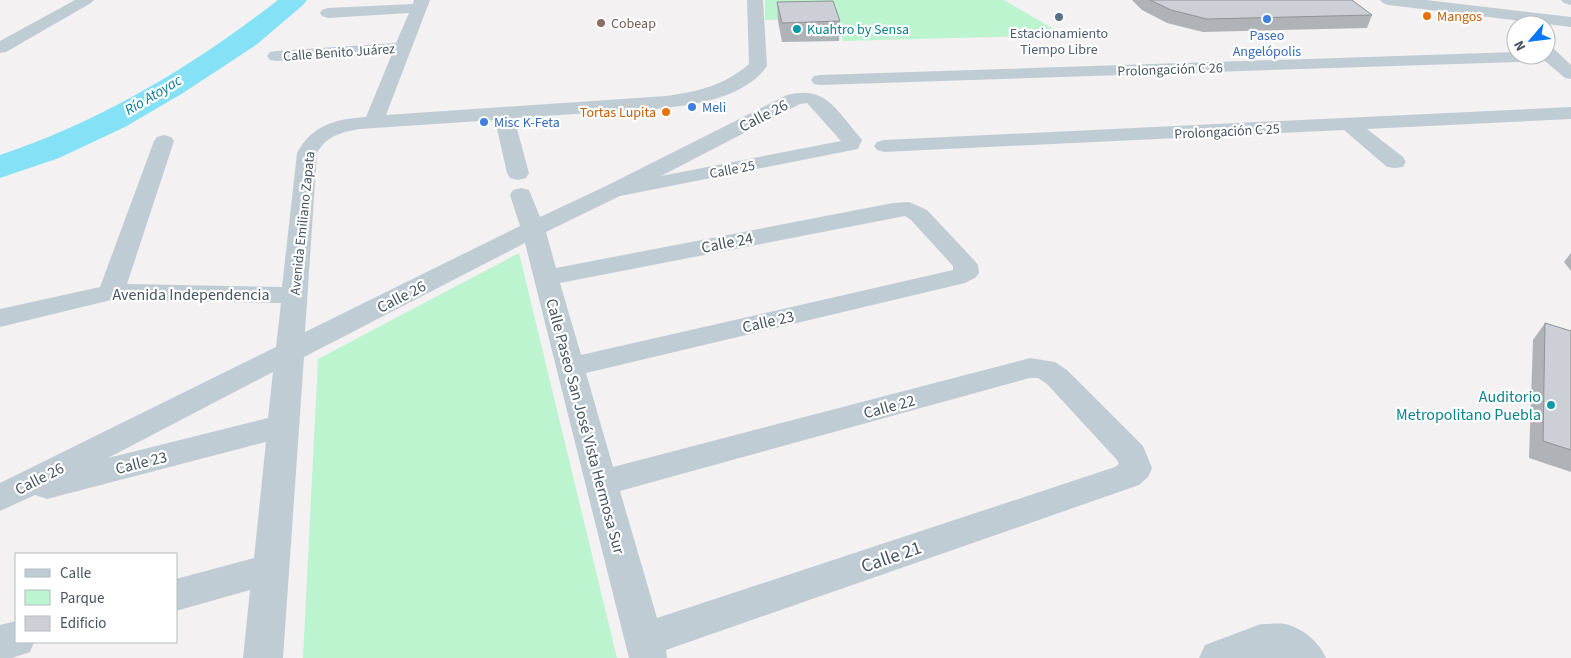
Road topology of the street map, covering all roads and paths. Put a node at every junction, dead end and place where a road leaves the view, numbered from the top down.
1 (86, 0) edge
2 (755, 0) edge
3 (1388, 0) edge
4 (1431, 0) edge
5 (420, 4) edge
6 (1462, 10) junction
7 (328, 13) dead end
8 (1571, 22) edge
9 (1571, 29) edge
10 (0, 32) edge
11 (29, 32) junction
12 (1556, 33) edge
13 (0, 48) edge
14 (403, 48) junction
15 (1506, 55) edge
16 (276, 56) dead end
17 (1556, 60) edge
18 (1571, 74) edge
19 (820, 80) dead end
20 (503, 112) junction
21 (1571, 114) edge
22 (374, 121) junction
23 (1350, 125) junction
24 (164, 142) dead end
25 (850, 145) joint
26 (884, 146) dead end
27 (1395, 162) dead end
28 (614, 191) junction
29 (909, 209) joint
30 (533, 229) junction
31 (546, 278) junction
32 (111, 292) junction
33 (295, 295) junction
34 (0, 318) edge
35 (290, 351) junction
36 (570, 367) junction
37 (283, 426) junction
38 (1136, 468) joint
39 (602, 483) junction
40 (0, 498) edge
41 (270, 569) junction
42 (178, 594) edge
43 (15, 639) edge
44 (0, 643) edge
45 (646, 649) edge
46 (1295, 650) edge
47 (263, 658) edge
48 (1219, 658) edge

1 - 11 street
2 - 20 street, Avenida Emiliano Zapata
3 - 6 street
4 - 6 street
5 - 7 street
5 - 14 street
6 - 8 street
9 - 12 street
10 - 11 street
11 - 13 street
14 - 16 street, Calle Benito Juárez
14 - 22 street
15 - 19 street, Prolongación C 26
17 - 18 street
20 - 22 street, Avenida Emiliano Zapata
20 - 30 street, Calle Paseo San José Vista Hermosa Sur
21 - 23 street, Prolongación C 25
22 - 33 street, Avenida Emiliano Zapata
23 - 26 street, Prolongación C 25
23 - 27 street
24 - 32 street
25 - 28 street, Calle 25
25 - 28 street, Calle 26
28 - 30 street, Calle 26
29 - 31 street, Calle 24
29 - 36 street, Calle 23
30 - 31 street, Calle Paseo San José Vista Hermosa Sur
30 - 35 street, Calle 26
31 - 36 street, Calle Paseo San José Vista Hermosa Sur
32 - 33 street, Avenida Independencia
32 - 34 street, Avenida Independencia
33 - 35 street, Avenida Emiliano Zapata
35 - 37 street, Avenida Emiliano Zapata
35 - 40 street, Calle 26
36 - 39 street, Calle Paseo San José Vista Hermosa Sur
37 - 40 street, Calle 23
37 - 41 street, Avenida Emiliano Zapata
38 - 39 street, Calle 22
38 - 45 street, Calle 21
39 - 45 street, Calle Paseo San José Vista Hermosa Sur
41 - 42 street
41 - 47 street, Avenida Emiliano Zapata
43 - 44 street
46 - 48 street

